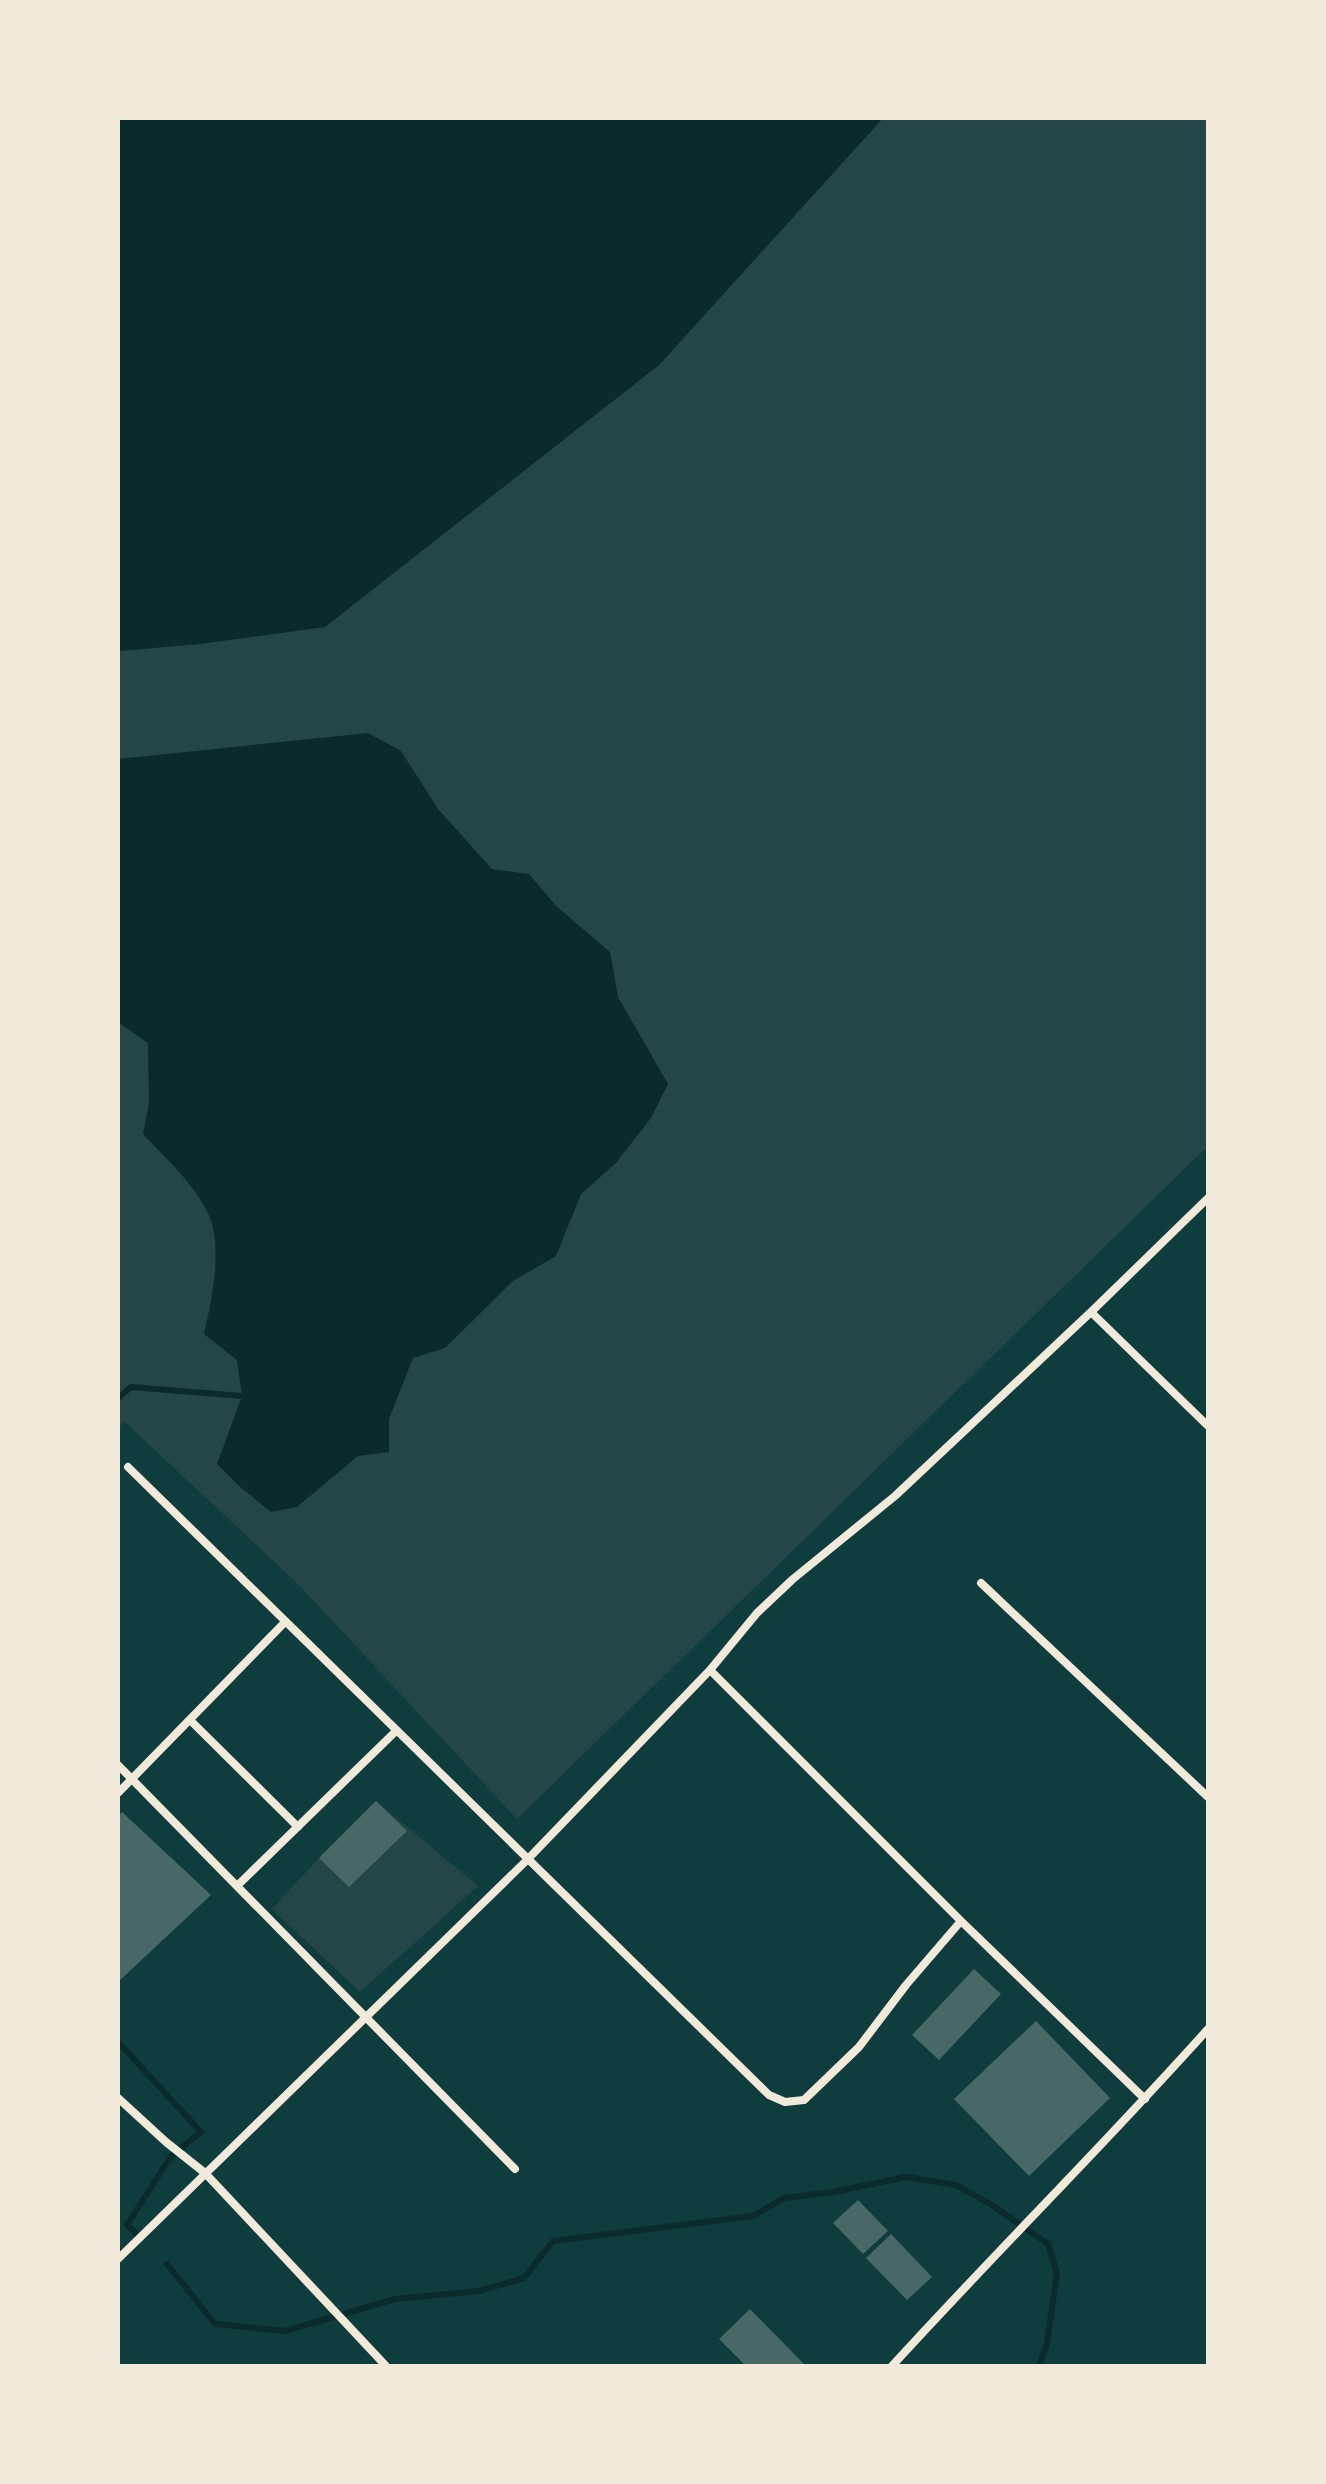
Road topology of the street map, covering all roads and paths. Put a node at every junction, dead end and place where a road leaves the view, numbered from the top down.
1 (1208, 1198) edge
2 (1091, 1312) junction
3 (1208, 1426) edge
4 (128, 1467) dead end
5 (981, 1583) dead end
6 (285, 1622) junction
7 (710, 1670) junction
8 (190, 1720) junction
9 (396, 1731) junction
10 (118, 1765) edge
11 (133, 1779) junction
12 (118, 1793) edge
13 (1208, 1797) edge
14 (298, 1827) junction
15 (527, 1860) junction
16 (238, 1885) junction
17 (961, 1921) junction
18 (365, 2017) junction
19 (1208, 2029) edge
20 (118, 2098) edge
21 (1145, 2099) junction
22 (515, 2169) dead end
23 (205, 2173) junction
24 (118, 2259) edge
25 (386, 2366) edge
26 (892, 2366) edge

1 - 2 street
2 - 3 street
2 - 7 street
4 - 6 street
5 - 13 street
6 - 8 street
6 - 9 street
7 - 15 street
7 - 17 street
8 - 11 street
8 - 14 street
9 - 14 street
9 - 15 street
10 - 11 street
11 - 12 street
11 - 16 street
14 - 16 street
15 - 17 street
15 - 18 street
16 - 18 street
17 - 21 street
18 - 22 street
18 - 23 street
19 - 21 street
20 - 23 street
21 - 26 street
23 - 24 street
23 - 25 street

